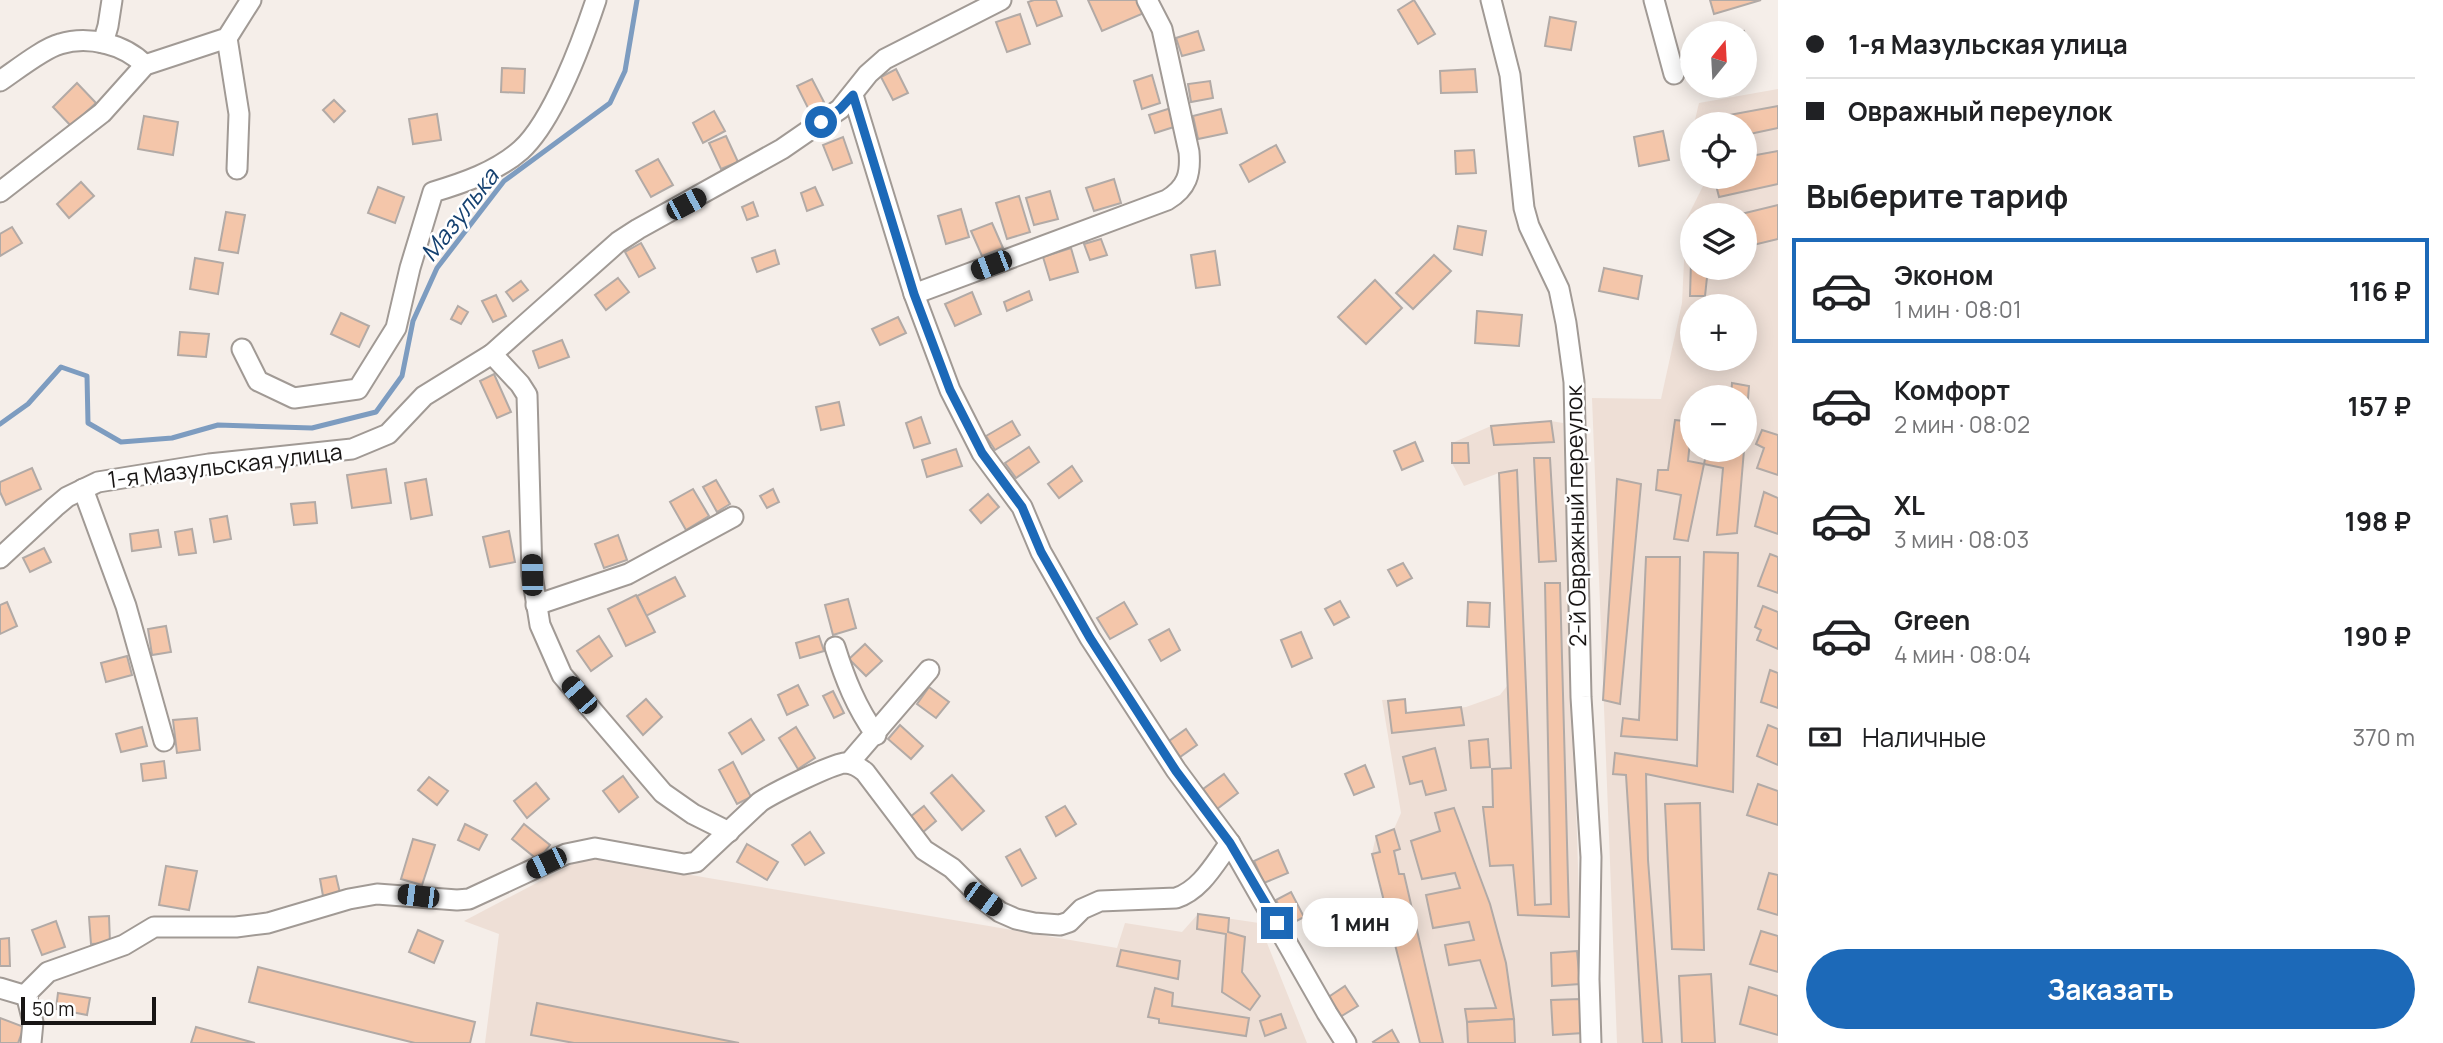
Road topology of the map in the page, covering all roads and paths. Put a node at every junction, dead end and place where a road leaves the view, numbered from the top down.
1 (112, 0) edge
2 (251, 0) edge
3 (596, 0) edge
4 (1001, 0) edge
5 (1147, 0) edge
6 (1491, 0) edge
7 (1654, 0) edge
8 (227, 38) junction
9 (103, 43) junction
10 (145, 65) junction
11 (1674, 74) dead end
12 (0, 81) edge
13 (853, 95) junction
14 (237, 169) dead end
15 (0, 192) edge
16 (914, 294) junction
17 (242, 349) dead end
18 (492, 354) junction
19 (83, 489) junction
20 (733, 517) dead end
21 (0, 558) edge
22 (536, 605) junction
23 (835, 647) dead end
24 (929, 670) dead end
25 (876, 735) junction
26 (164, 741) dead end
27 (849, 763) junction
28 (729, 832) junction
29 (1230, 843) junction
30 (0, 988) edge
31 (26, 994) junction
32 (31, 1043) edge
33 (1346, 1043) edge
34 (1591, 1043) edge

1 - 9 street
2 - 8 street
3 - 17 street
4 - 13 street, 1-я Мазульская улица
5 - 16 street
6 - 34 street, 2-й Овражный переулок
7 - 11 street
8 - 10 street
8 - 14 street
9 - 10 street
9 - 12 street
10 - 15 street
13 - 16 street
13 - 18 street, 1-я Мазульская улица
16 - 29 street
18 - 19 street, 1-я Мазульская улица
18 - 22 street
19 - 21 street, 1-я Мазульская улица
19 - 26 street
20 - 22 street
22 - 28 street
23 - 25 street
24 - 25 street
25 - 27 street
27 - 28 street
27 - 29 street
28 - 31 street
29 - 33 street
30 - 31 street
31 - 32 street

